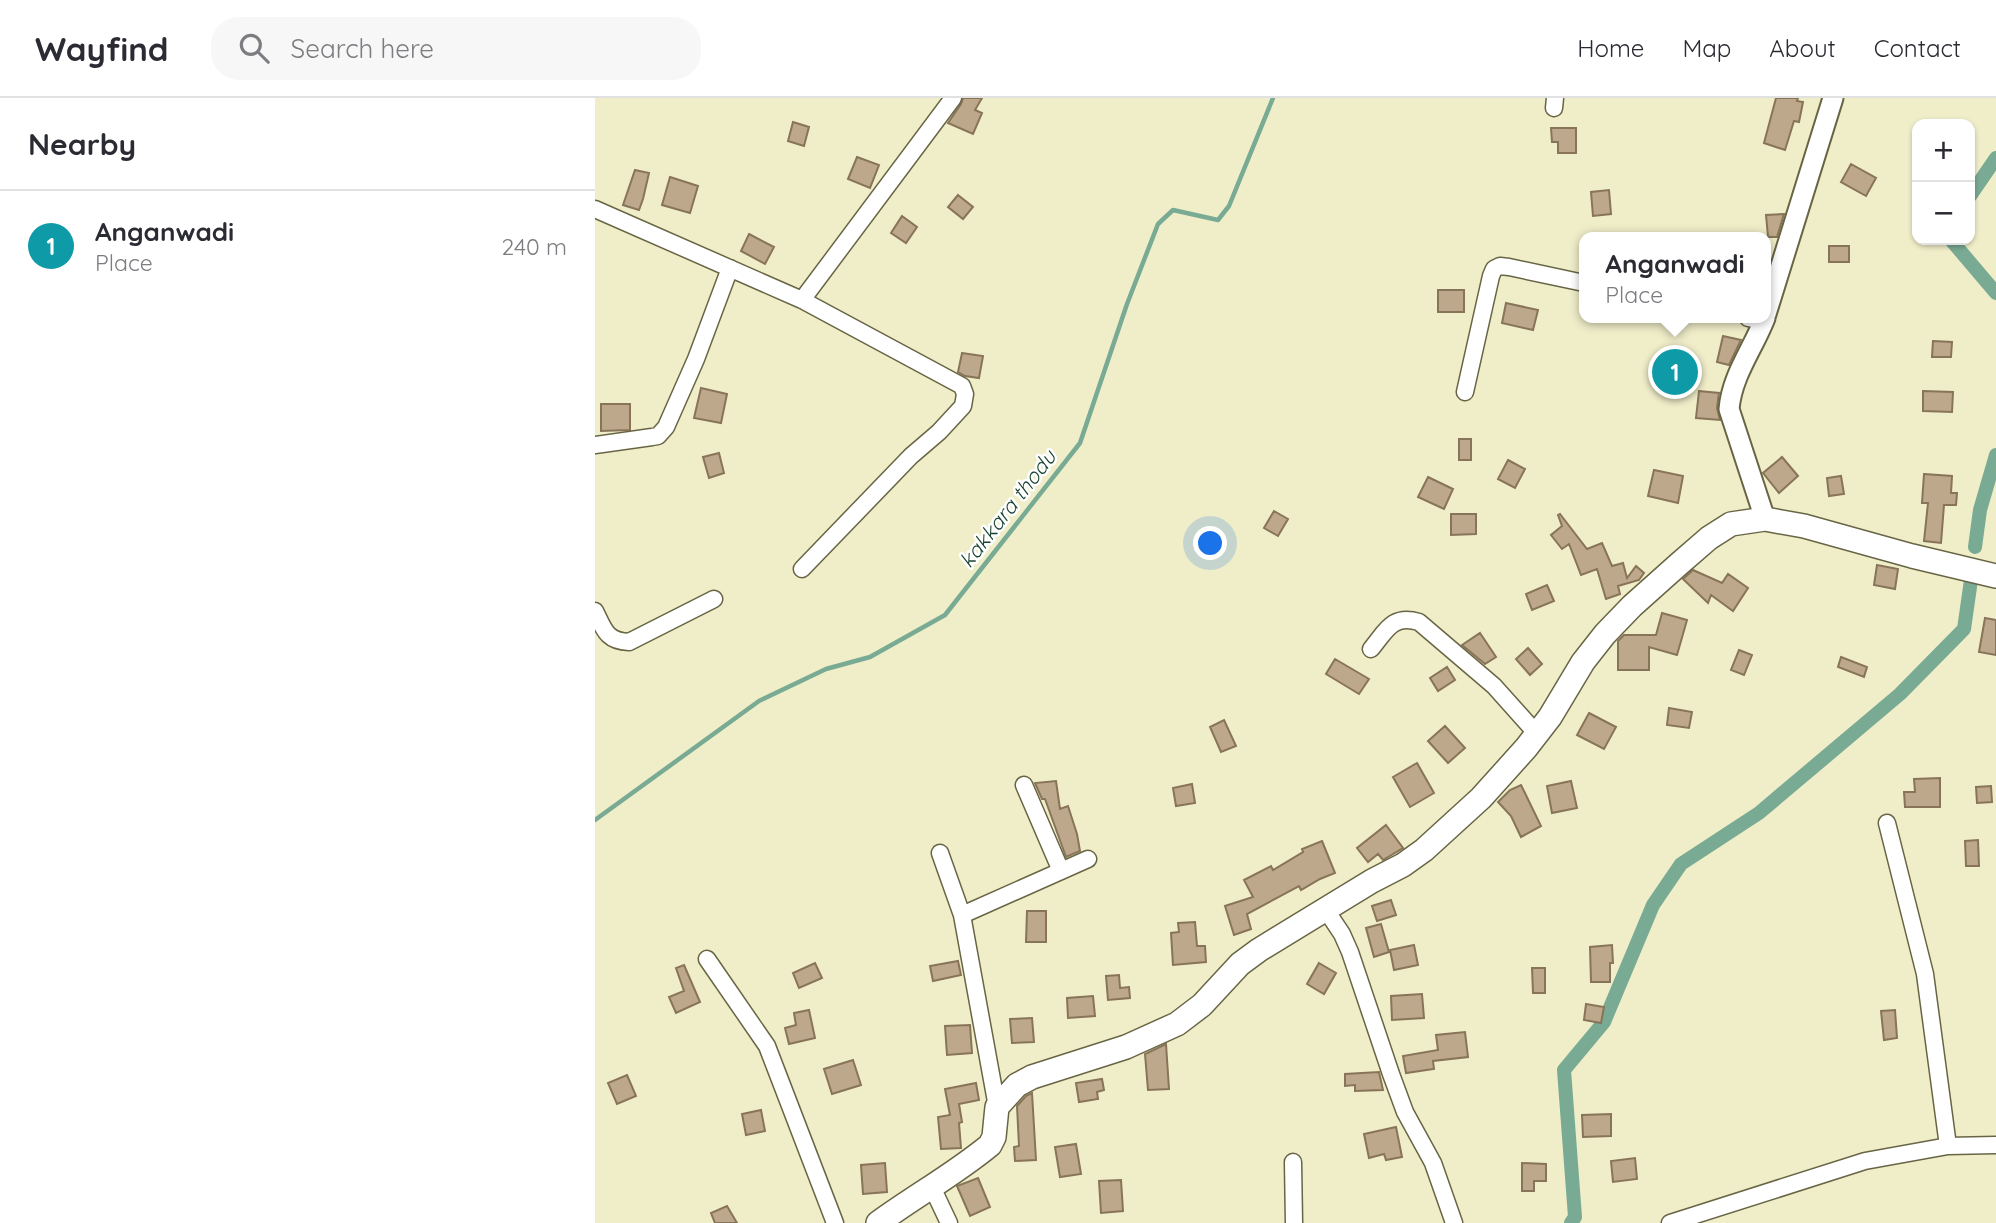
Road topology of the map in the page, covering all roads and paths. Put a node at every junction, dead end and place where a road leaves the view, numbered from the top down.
1 (953, 98) edge
2 (1833, 98) edge
3 (595, 209) edge
4 (730, 268) junction
5 (1579, 283) edge
6 (1771, 287) edge
7 (802, 300) junction
8 (1759, 323) edge
9 (1465, 392) dead end
10 (595, 445) edge
11 (1765, 519) junction
12 (802, 569) dead end
13 (1996, 576) edge
14 (714, 599) dead end
15 (595, 611) edge
16 (1371, 649) dead end
17 (1537, 734) junction
18 (1024, 785) dead end
19 (1887, 823) dead end
20 (940, 853) dead end
21 (1088, 859) dead end
22 (1061, 871) junction
23 (1326, 910) junction
24 (962, 915) junction
25 (707, 959) dead end
26 (997, 1107) junction
27 (1996, 1145) edge
28 (1948, 1146) junction
29 (1293, 1162) dead end
30 (932, 1187) junction
31 (835, 1223) edge
32 (878, 1223) edge
33 (949, 1223) edge
34 (1294, 1223) edge
35 (1454, 1223) edge
36 (1670, 1223) edge

1 - 7 street
2 - 6 street
3 - 4 street
4 - 7 street
4 - 10 street
5 - 9 street
7 - 12 street
8 - 11 street
11 - 13 main road
11 - 17 main road
14 - 15 street
16 - 17 street
17 - 23 main road
18 - 22 street
19 - 28 street
20 - 24 street
21 - 22 street
22 - 24 street
23 - 26 main road
23 - 35 street
24 - 26 street
25 - 31 street
26 - 30 main road
27 - 28 street
28 - 36 street
29 - 34 street
30 - 32 main road
30 - 33 street

